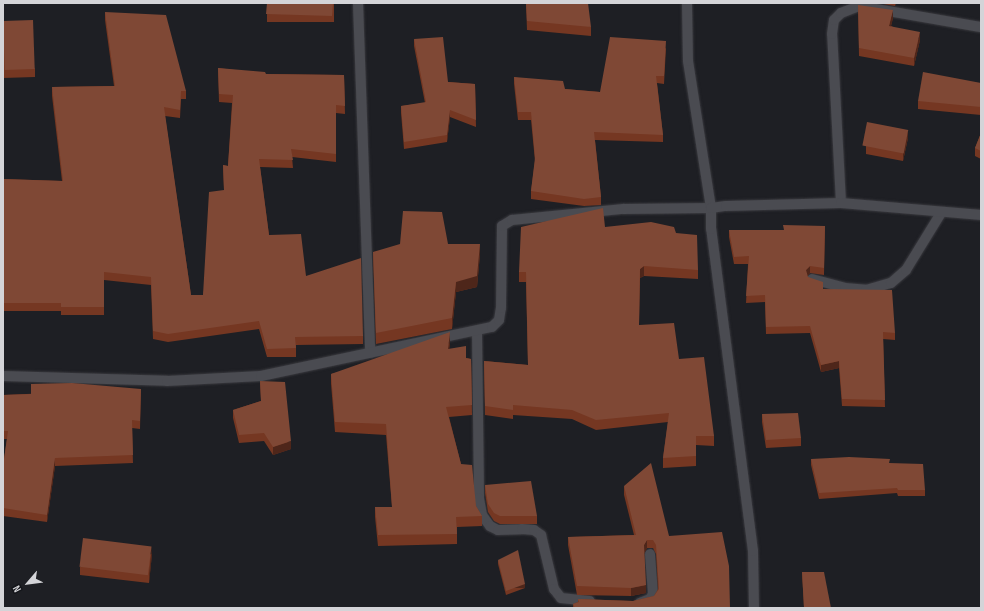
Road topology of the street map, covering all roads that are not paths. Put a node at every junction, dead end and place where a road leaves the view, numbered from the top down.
1 (358, 3) edge
2 (686, 3) edge
3 (981, 27) edge
4 (842, 204) junction
5 (711, 208) junction
6 (941, 213) junction
7 (981, 216) edge
8 (812, 279) edge
9 (477, 331) junction
10 (370, 353) junction
11 (3, 376) edge
12 (650, 554) edge
13 (604, 602) edge
14 (632, 603) edge
15 (754, 608) edge

1 - 10 street
2 - 5 street
3 - 4 street
4 - 5 street
4 - 6 street
5 - 9 street
5 - 15 street
6 - 7 street
6 - 8 street
9 - 10 street
9 - 13 street
10 - 11 street
12 - 14 street

